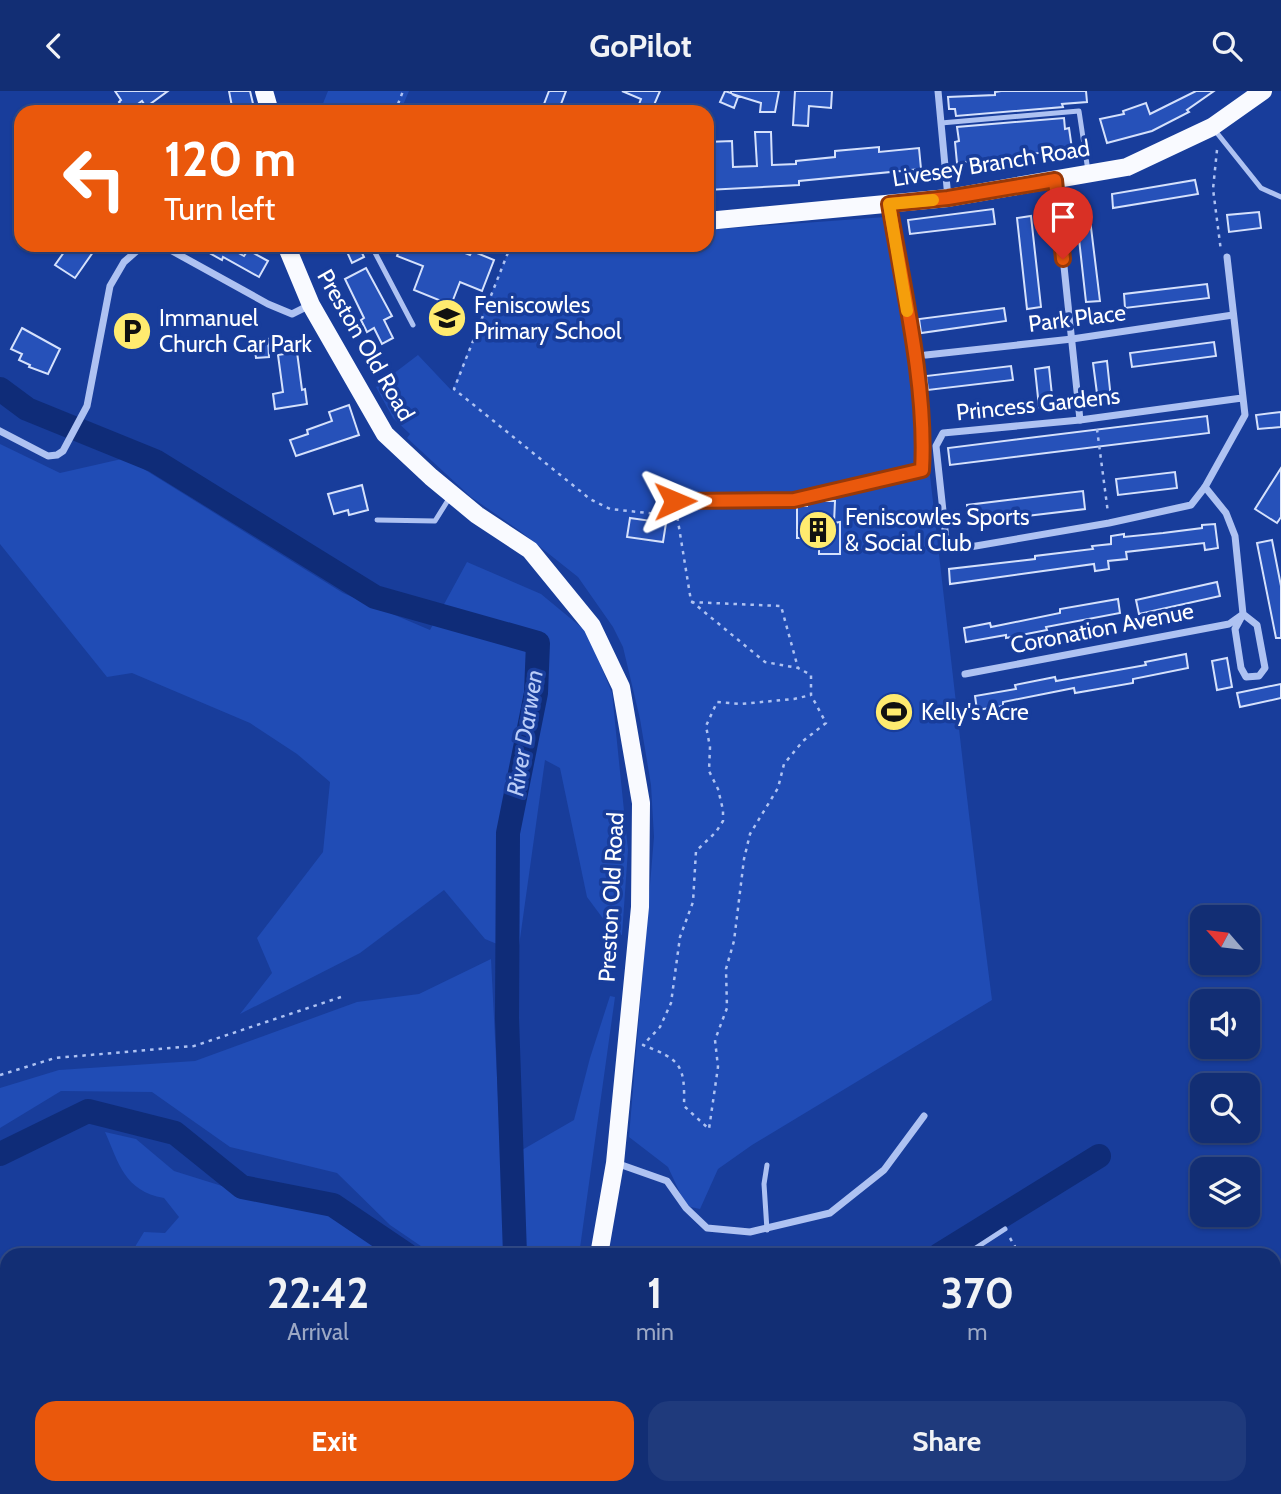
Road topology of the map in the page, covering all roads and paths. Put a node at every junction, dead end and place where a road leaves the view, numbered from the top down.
1 (937, 91) edge
2 (1264, 91) edge
3 (940, 123) junction
4 (1215, 132) junction
5 (1088, 174) junction
6 (1055, 180) junction
7 (1281, 197) edge
8 (948, 198) junction
9 (889, 204) junction
10 (714, 220) edge
11 (135, 252) edge
12 (173, 252) edge
13 (289, 252) edge
14 (375, 252) edge
15 (508, 252) edge
16 (1227, 257) joint
17 (311, 305) junction
18 (1233, 315) junction
19 (413, 325) dead end
20 (1072, 339) junction
21 (926, 355) dead end
22 (1242, 398) junction
23 (1096, 418) junction
24 (1080, 420) junction
25 (0, 431) edge
26 (649, 483) dead end
27 (1205, 487) junction
28 (452, 494) junction
29 (662, 499) joint
30 (675, 501) junction
31 (678, 516) junction
32 (377, 520) dead end
33 (1109, 523) junction
34 (691, 601) junction
35 (1243, 614) junction
36 (797, 668) junction
37 (965, 674) dead end
38 (811, 695) junction
39 (341, 997) dead end
40 (0, 1075) edge
41 (923, 1116) dead end
42 (614, 1163) junction
43 (767, 1165) dead end
44 (1005, 1229) joint
45 (766, 1230) junction
46 (600, 1248) edge
47 (976, 1248) edge
48 (1016, 1248) edge

1 - 3 street
2 - 4 main road, Livesey Branch Road
3 - 5 lane
3 - 8 street
4 - 5 main road, Livesey Branch Road
4 - 7 lane
4 - 16 path
5 - 6 main road, Livesey Branch Road
6 - 8 main road, Livesey Branch Road
6 - 20 street
8 - 9 main road, Livesey Branch Road
9 - 10 main road, Livesey Branch Road
9 - 30 lane
11 - 25 street
12 - 17 street
13 - 17 main road, Preston Old Road
14 - 19 lane
15 - 31 path
16 - 18 street, Princess Gardens
17 - 28 main road, Preston Old Road
18 - 20 street, Park Place
18 - 22 street, Princess Gardens
20 - 21 street, Park Place
20 - 24 street
22 - 23 street, Princess Gardens
22 - 27 street, Princess Gardens
23 - 24 street, Princess Gardens
23 - 33 path
24 - 33 street, Princess Gardens
26 - 29 path
27 - 33 street, Princess Gardens
27 - 35 street
28 - 32 lane
28 - 42 main road, Preston Old Road
29 - 30 lane
30 - 31 path
31 - 34 path
34 - 36 path
34 - 36 path
35 - 35 street
35 - 37 street, Coronation Avenue
36 - 38 path
38 - 38 path
39 - 40 path
41 - 45 street
42 - 45 street
42 - 46 main road, Preston Old Road
43 - 45 lane
44 - 47 lane
44 - 48 path

